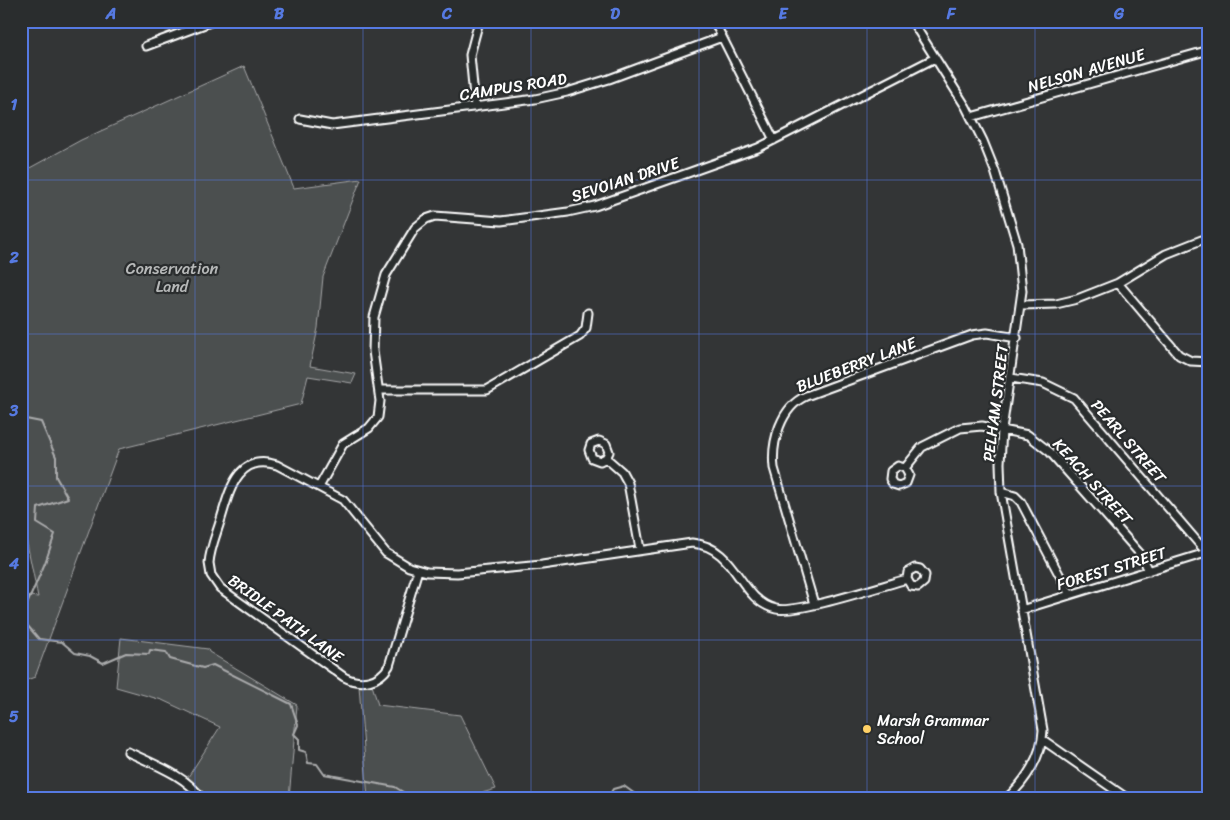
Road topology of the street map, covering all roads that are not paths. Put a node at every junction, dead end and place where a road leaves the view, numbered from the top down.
1 (213, 21) edge
2 (479, 21) edge
3 (714, 21) edge
4 (912, 21) edge
5 (722, 37) junction
6 (146, 46) dead end
7 (1209, 50) edge
8 (935, 58) junction
9 (474, 107) junction
10 (971, 117) junction
11 (300, 119) dead end
12 (774, 140) junction
13 (1209, 237) edge
14 (1118, 283) junction
15 (1021, 305) junction
16 (588, 312) dead end
17 (1017, 338) junction
18 (1209, 362) edge
19 (1010, 378) junction
20 (379, 390) junction
21 (1002, 430) junction
22 (606, 458) dead end
23 (905, 468) dead end
24 (319, 486) junction
25 (1001, 492) junction
26 (640, 549) junction
27 (1208, 553) edge
28 (418, 570) junction
29 (1149, 571) junction
30 (907, 580) dead end
31 (1070, 595) junction
32 (814, 604) junction
33 (1021, 610) junction
34 (1043, 740) junction
35 (128, 752) dead end
36 (201, 799) edge
37 (1006, 799) edge
38 (1128, 799) edge

1 - 6 street
2 - 9 street
3 - 5 street
4 - 8 street, PELHAM STREET
5 - 9 street, CAMPUS ROAD
5 - 12 street
7 - 10 street, NELSON AVENUE
8 - 10 street, PELHAM STREET
8 - 12 street, SEVOIAN DRIVE
9 - 11 street, CAMPUS ROAD
10 - 15 street, PELHAM STREET
12 - 20 street, SEVOIAN DRIVE
13 - 14 street
14 - 15 street
14 - 18 street
15 - 17 street, PELHAM STREET
16 - 20 street
17 - 19 street, PELHAM STREET
17 - 32 street, BLUEBERRY LANE
19 - 21 street, PELHAM STREET
19 - 27 street, PEARL STREET
20 - 24 street, SEVOIAN DRIVE
21 - 23 street, KEACH STREET
21 - 25 street, PELHAM STREET
21 - 29 street, KEACH STREET
22 - 26 street
24 - 28 street, BRIDLE PATH LANE
24 - 28 street, BRIDLE PATH LANE
25 - 31 street
25 - 33 street, PELHAM STREET
26 - 28 street, BRIDLE PATH LANE
26 - 32 street, BRIDLE PATH LANE
27 - 29 street, FOREST STREET
29 - 31 street, FOREST STREET
30 - 32 street, BRIDLE PATH LANE
31 - 33 street, FOREST STREET
33 - 34 street, PELHAM STREET
34 - 37 street, PELHAM STREET
34 - 38 street
35 - 36 street

